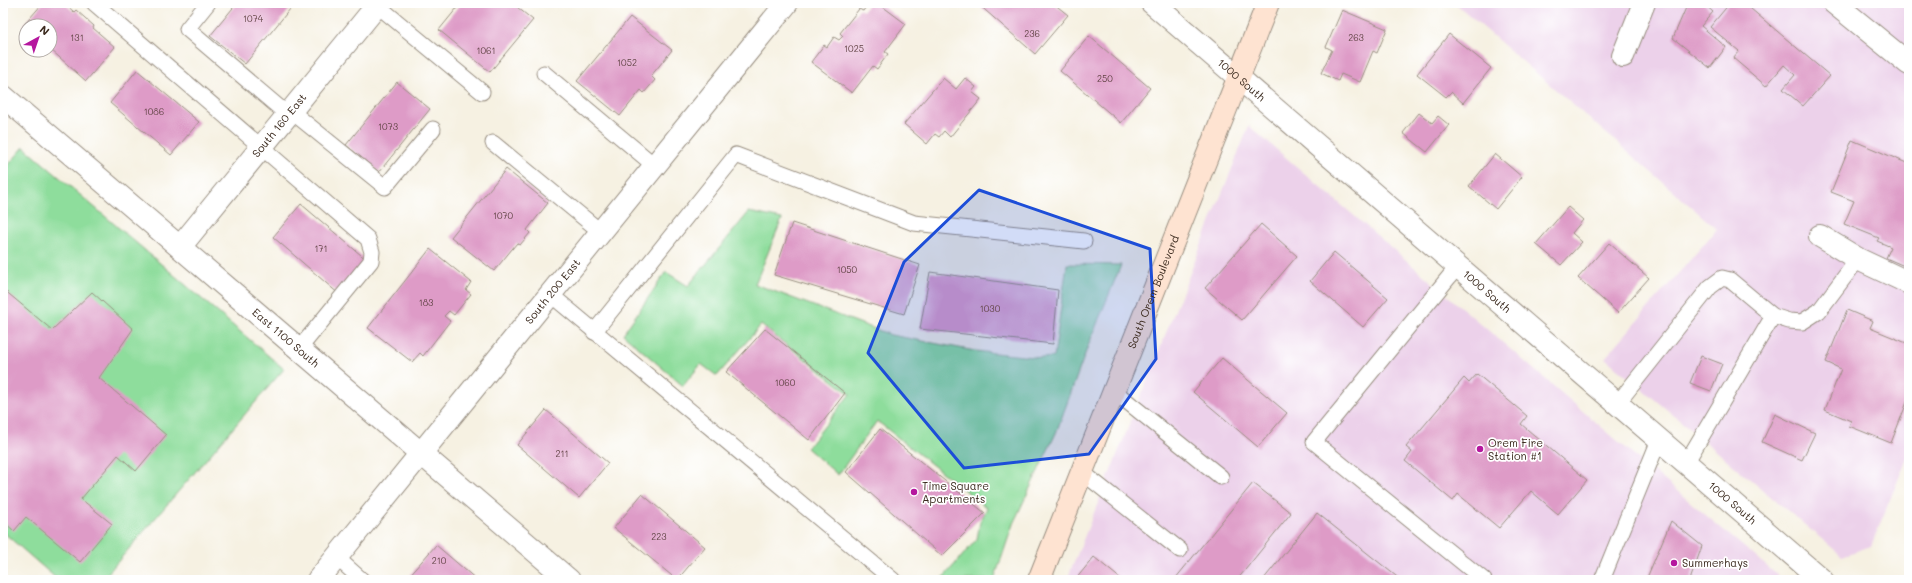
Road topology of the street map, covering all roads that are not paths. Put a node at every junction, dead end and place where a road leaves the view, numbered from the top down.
1 (94, 3) edge
2 (208, 3) edge
3 (787, 3) edge
4 (1152, 3) edge
5 (1268, 3) edge
6 (1644, 3) edge
7 (1834, 3) edge
8 (378, 4) edge
9 (1623, 56) dead end
10 (1909, 64) edge
11 (544, 73) dead end
12 (1239, 77) junction
13 (482, 92) dead end
14 (3, 96) edge
15 (289, 113) junction
16 (433, 129) dead end
17 (493, 143) dead end
18 (261, 148) junction
19 (655, 166) junction
20 (601, 232) junction
21 (1820, 236) dead end
22 (1084, 241) dead end
23 (180, 247) junction
24 (1858, 259) junction
25 (1458, 266) junction
26 (1909, 283) edge
27 (550, 294) junction
28 (1773, 316) junction
29 (594, 332) junction
30 (299, 349) junction
31 (1114, 391) junction
32 (1618, 404) junction
33 (1659, 440) junction
34 (421, 454) junction
35 (1686, 463) junction
36 (1082, 472) junction
37 (1221, 477) dead end
38 (1180, 550) dead end
39 (336, 557) junction
40 (318, 580) edge
41 (362, 580) edge
42 (570, 580) edge
43 (893, 580) edge
44 (1039, 580) edge
45 (1484, 580) edge
46 (1602, 580) edge
47 (1822, 580) edge

1 - 18 lane
2 - 15 lane
3 - 19 street, South 200 East
4 - 12 street, 1000 South
5 - 12 street, South Orem Boulevard
6 - 9 street
7 - 10 street
8 - 13 lane
8 - 15 street, South 160 East
11 - 19 lane
12 - 25 street, 1000 South
12 - 31 street, South Orem Boulevard
14 - 23 street, East 1100 South
15 - 16 lane
15 - 18 street, South 160 East
17 - 20 lane
18 - 23 street, South 160 East
18 - 30 lane
19 - 20 street, South 200 East
20 - 27 street, South 200 East
21 - 24 street
22 - 29 lane
23 - 30 street, East 1100 South
24 - 26 street
24 - 28 lane
25 - 32 street, 1000 South
25 - 45 lane
27 - 29 lane
27 - 34 street, South 200 East
28 - 32 lane
28 - 35 lane
29 - 43 lane
30 - 34 street, East 1100 South
31 - 36 street, South Orem Boulevard
31 - 37 lane
32 - 33 street, 1000 South
33 - 35 street, 1000 South
33 - 46 lane
34 - 39 street, South 200 East
34 - 42 street, East 1100 South
35 - 47 street, 1000 South
36 - 38 lane
36 - 44 street, South Orem Boulevard
39 - 40 street, South 200 East
39 - 41 lane

